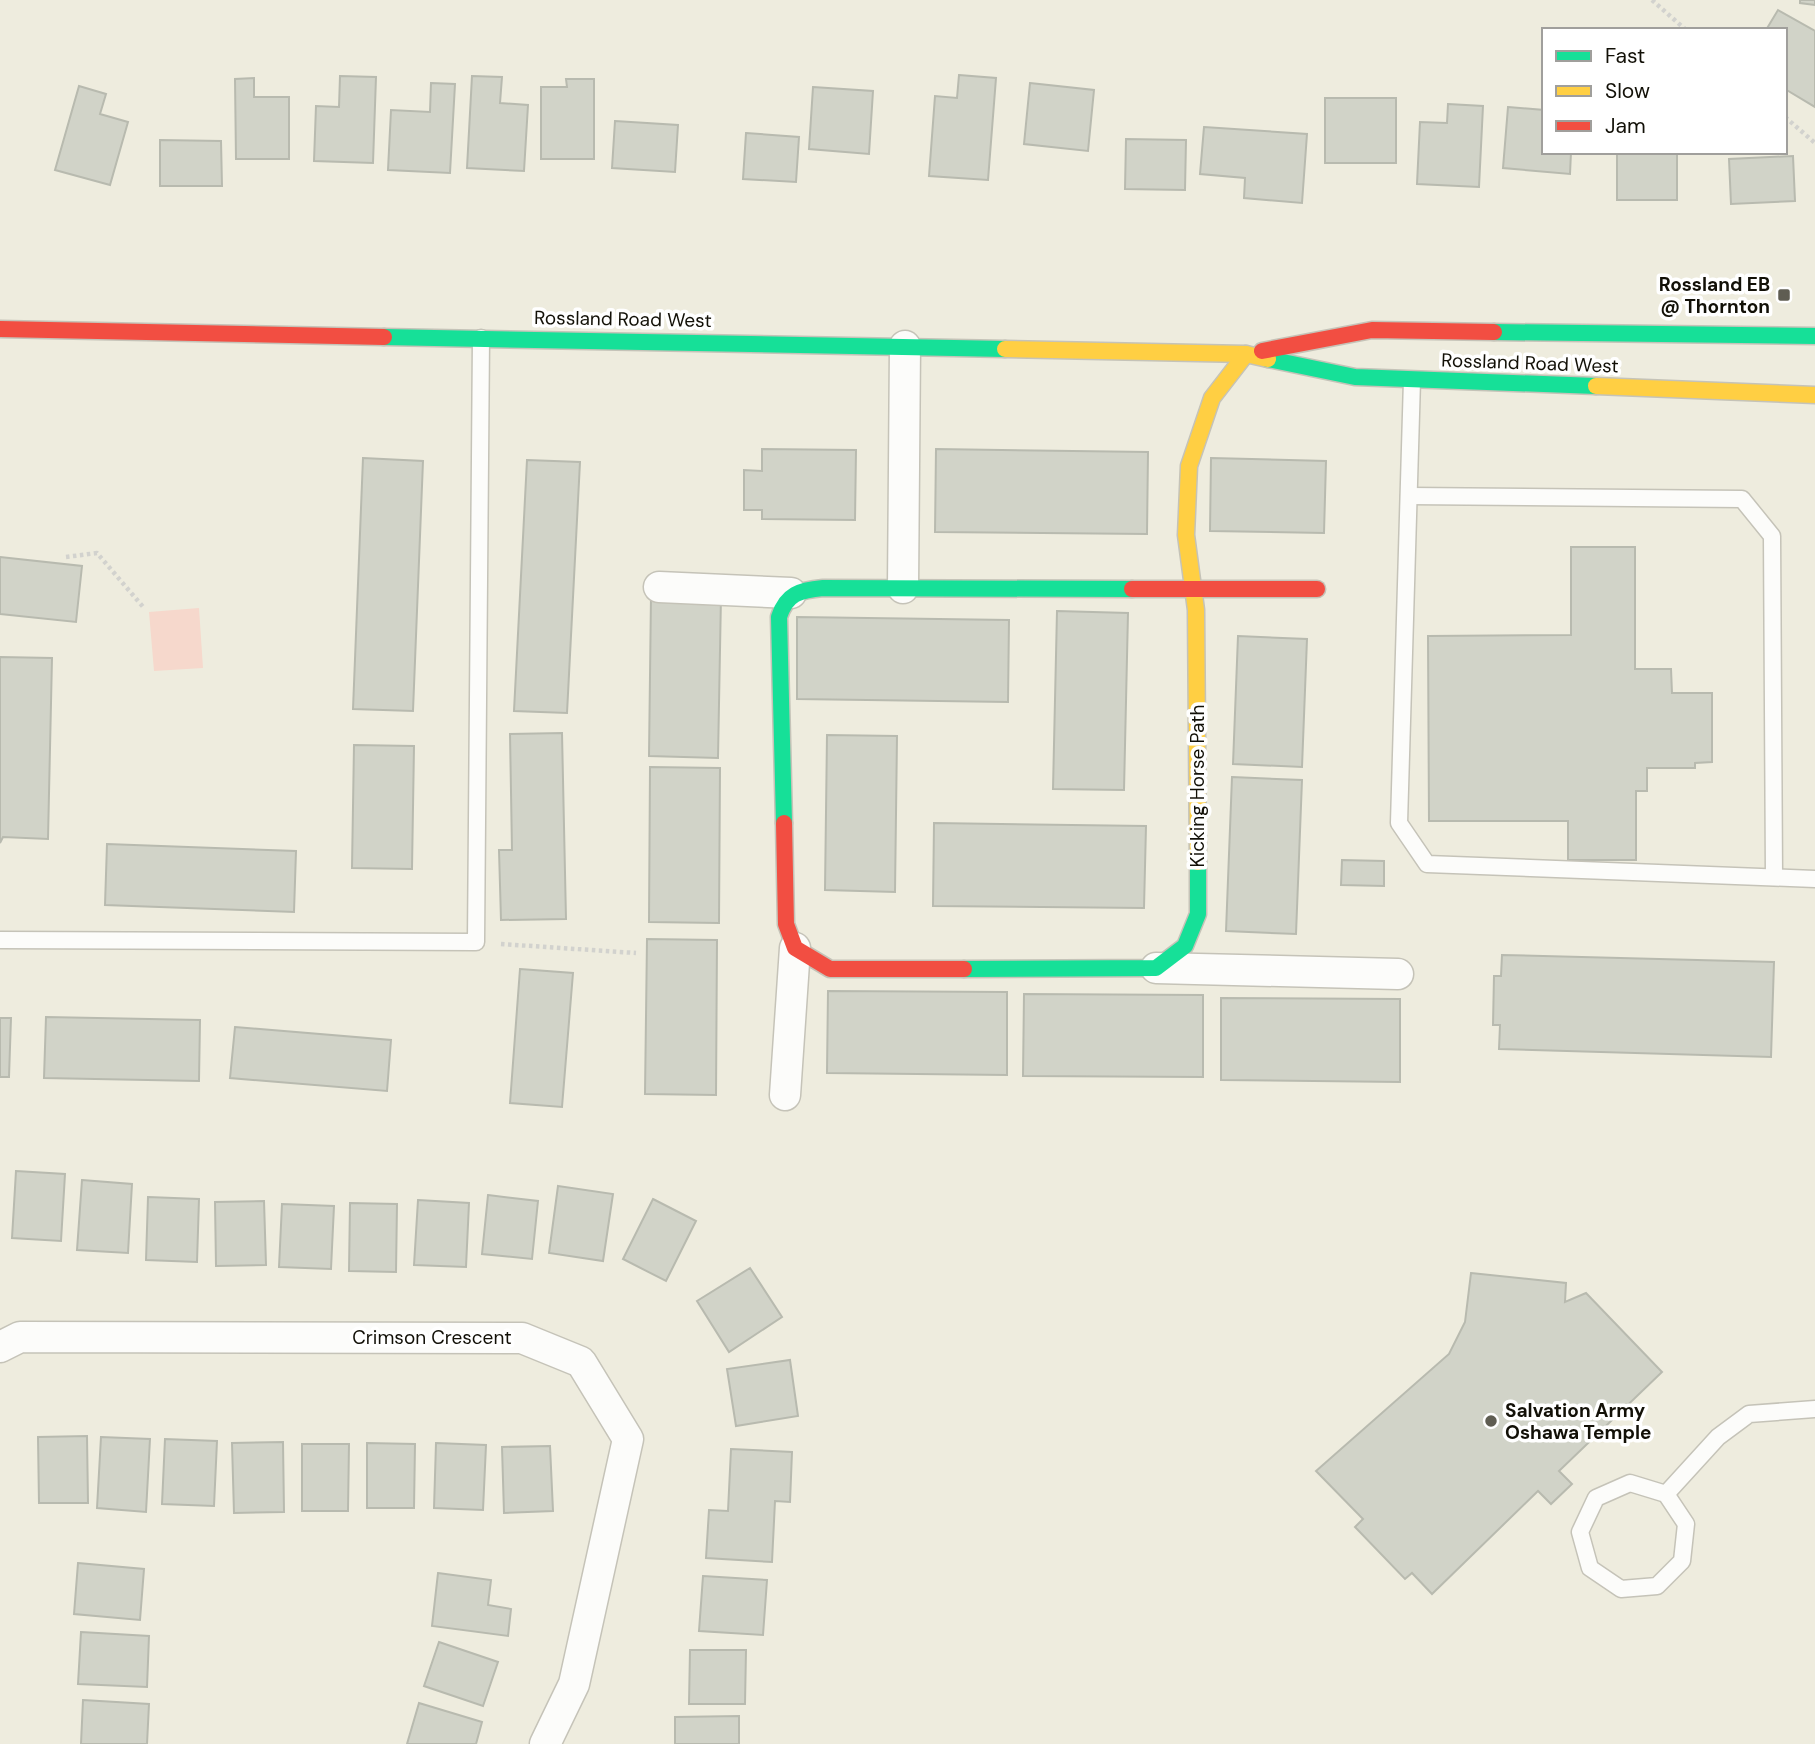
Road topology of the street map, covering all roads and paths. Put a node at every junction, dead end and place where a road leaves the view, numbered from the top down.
1 (1652, 0) edge
2 (1684, 28) edge
3 (1787, 119) edge
4 (1815, 143) edge
5 (0, 329) edge
6 (1815, 335) edge
7 (481, 337) junction
8 (905, 346) junction
9 (1246, 354) junction
10 (1412, 380) junction
11 (1815, 395) edge
12 (1409, 496) junction
13 (66, 558) dead end
14 (659, 587) dead end
15 (903, 587) junction
16 (1191, 587) junction
17 (1317, 589) dead end
18 (791, 593) junction
19 (144, 608) dead end
20 (1774, 877) junction
21 (1815, 879) edge
22 (0, 940) edge
23 (476, 942) junction
24 (795, 948) junction
25 (636, 953) dead end
26 (1156, 968) junction
27 (1398, 974) dead end
28 (785, 1096) dead end
29 (0, 1347) edge
30 (1815, 1409) edge
31 (1666, 1494) junction
32 (545, 1744) edge

1 - 2 path
3 - 4 path
5 - 7 main road, Rossland Road West
6 - 9 main road, Rossland Road West
7 - 8 main road, Rossland Road West
7 - 23 lane
8 - 9 main road, Rossland Road West
8 - 15 street
9 - 10 main road, Rossland Road West
9 - 16 main road, Kicking Horse Path
10 - 11 main road, Rossland Road West
10 - 12 lane
12 - 20 lane
12 - 20 lane
13 - 19 path
14 - 18 street
15 - 16 main road
15 - 18 main road
16 - 17 main road
16 - 26 main road, Kicking Horse Path
18 - 24 main road
20 - 21 lane
22 - 23 lane
23 - 25 path
24 - 26 main road
24 - 28 street
26 - 27 street
29 - 32 street, Crimson Crescent
30 - 31 lane
31 - 31 lane

